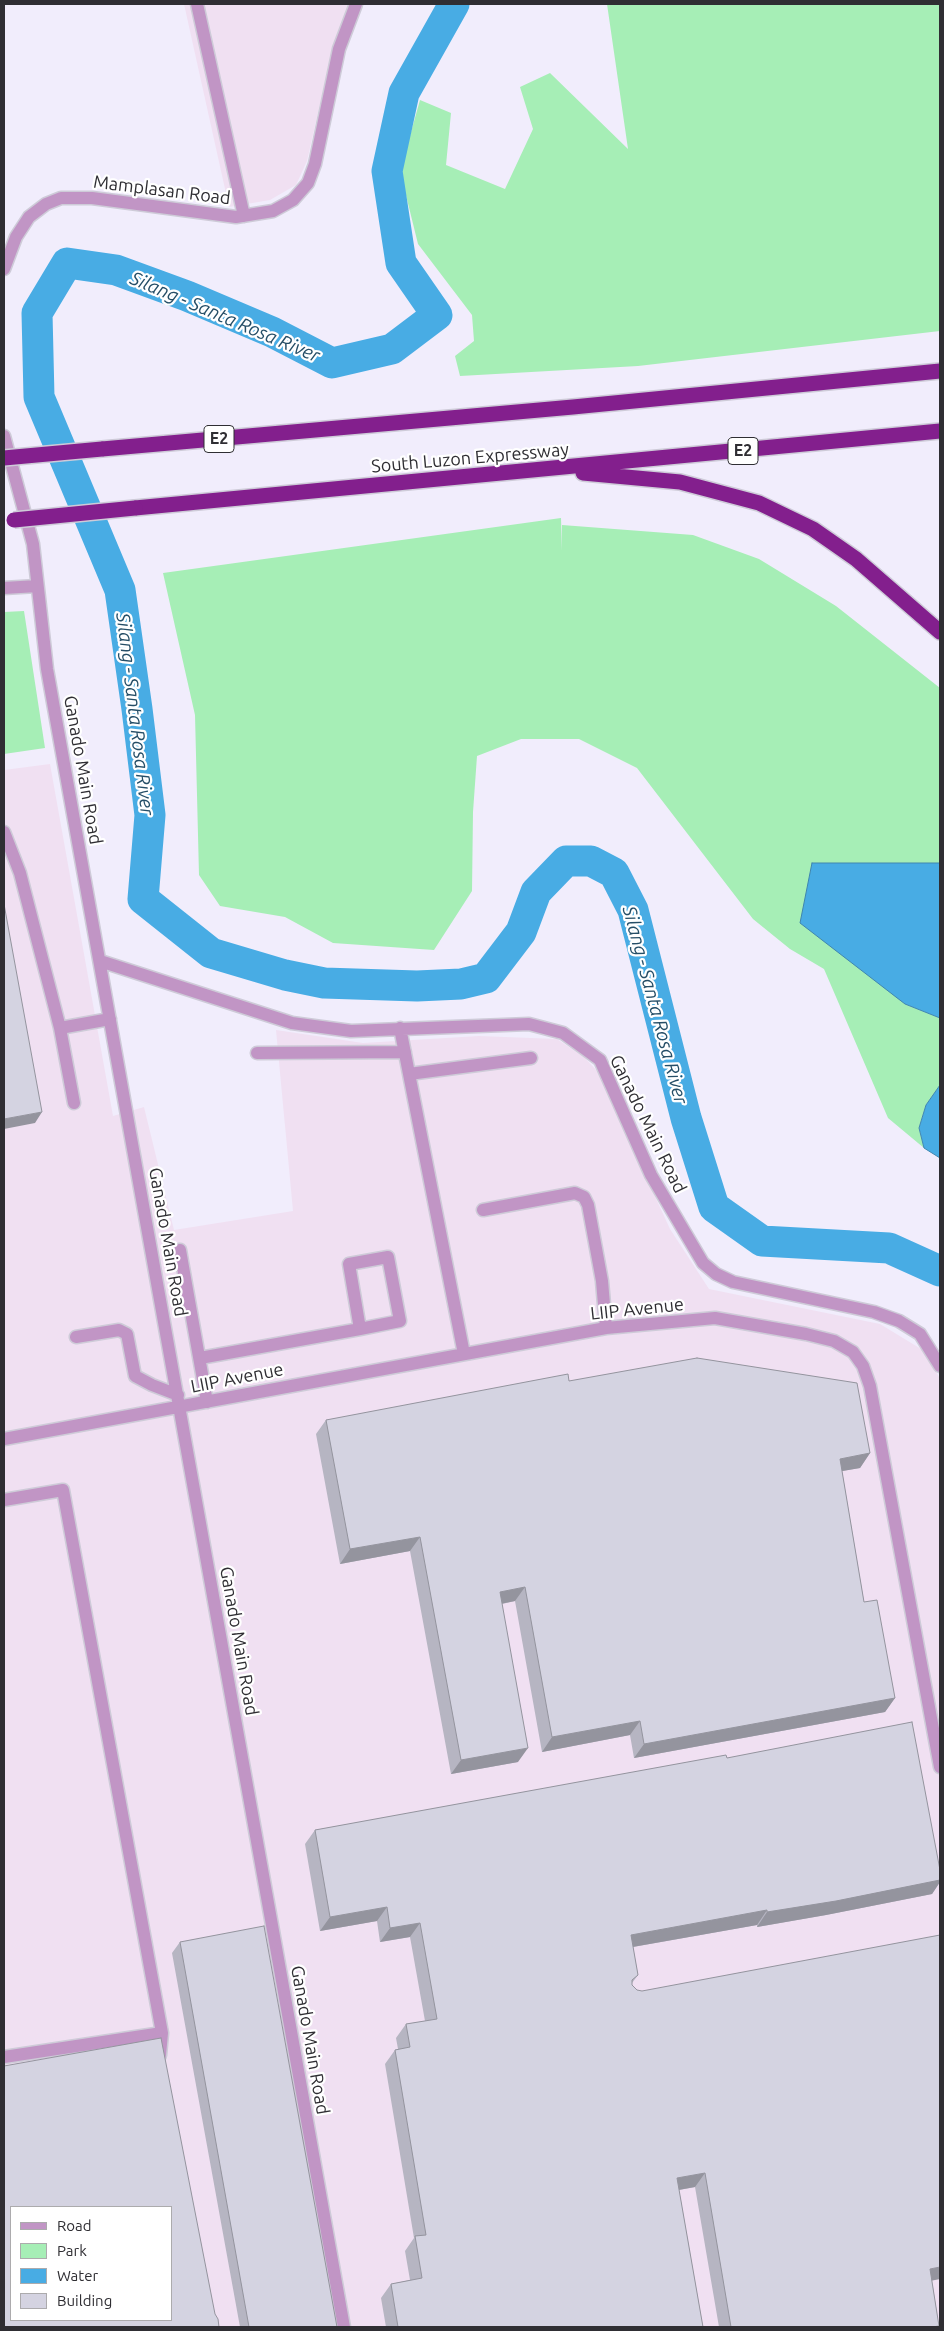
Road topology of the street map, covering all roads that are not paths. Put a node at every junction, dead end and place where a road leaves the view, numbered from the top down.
1 (197, 4) edge
2 (356, 4) edge
3 (244, 216) junction
4 (4, 269) edge
5 (940, 371) edge
6 (940, 431) edge
7 (4, 436) edge
8 (4, 458) edge
9 (546, 470) junction
10 (9, 520) edge
11 (37, 586) junction
12 (4, 588) edge
13 (940, 632) edge
14 (4, 832) edge
15 (100, 961) junction
16 (110, 1019) junction
17 (60, 1028) junction
18 (400, 1028) junction
19 (405, 1052) junction
20 (257, 1053) dead end
21 (531, 1058) dead end
22 (409, 1074) junction
23 (74, 1103) dead end
24 (483, 1210) dead end
25 (180, 1250) dead end
26 (606, 1328) junction
27 (360, 1329) junction
28 (76, 1337) dead end
29 (464, 1354) junction
30 (200, 1358) junction
31 (940, 1366) edge
32 (179, 1401) junction
33 (207, 1402) junction
34 (4, 1439) edge
35 (4, 1500) edge
36 (940, 1767) edge
37 (162, 2033) junction
38 (4, 2057) edge
39 (163, 2070) edge
40 (344, 2327) edge

1 - 3 street
2 - 3 street, Mamplasan Road
3 - 4 street, Mamplasan Road
5 - 8 highway, E2, bridge
6 - 9 highway, South Luzon Expressway / E2
7 - 11 street
9 - 10 highway, South Luzon Expressway / E2, bridge
9 - 13 highway
11 - 12 street
11 - 15 street, Ganado Main Road
14 - 17 street
15 - 16 street, Ganado Main Road
15 - 18 street, Ganado Main Road
16 - 17 street
16 - 32 street, Ganado Main Road
17 - 23 street
18 - 19 street
18 - 31 street, Ganado Main Road
19 - 20 street
19 - 22 street
21 - 22 street
22 - 29 street
24 - 26 street
25 - 30 street
26 - 29 street, LIIP Avenue
26 - 36 street, LIIP Avenue
27 - 27 street
27 - 30 street
28 - 32 street
29 - 33 street, LIIP Avenue
30 - 33 street
32 - 33 street, LIIP Avenue
32 - 34 street, LIIP Avenue
32 - 40 street, Ganado Main Road
35 - 37 street
37 - 38 street
37 - 39 street

